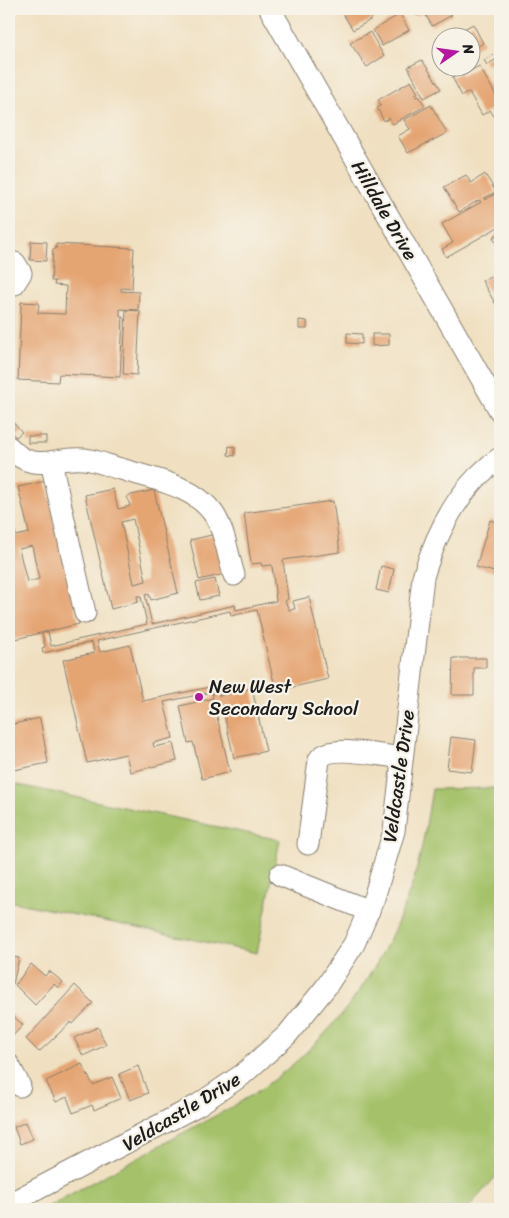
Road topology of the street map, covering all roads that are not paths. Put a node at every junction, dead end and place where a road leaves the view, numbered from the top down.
1 (270, 9) edge
2 (9, 262) edge
3 (9, 283) edge
4 (500, 411) edge
5 (9, 447) edge
6 (500, 458) edge
7 (51, 462) junction
8 (234, 575) dead end
9 (85, 613) dead end
10 (402, 758) junction
11 (308, 844) dead end
12 (280, 876) dead end
13 (368, 911) junction
14 (9, 1065) edge
15 (20, 1086) dead end
16 (9, 1204) edge

1 - 4 street, Hilldale Drive
2 - 3 street
5 - 7 street
6 - 10 street, Veldcastle Drive
7 - 8 street
7 - 9 street
10 - 11 street
10 - 13 street, Veldcastle Drive
12 - 13 street
13 - 16 street, Veldcastle Drive
14 - 15 street

